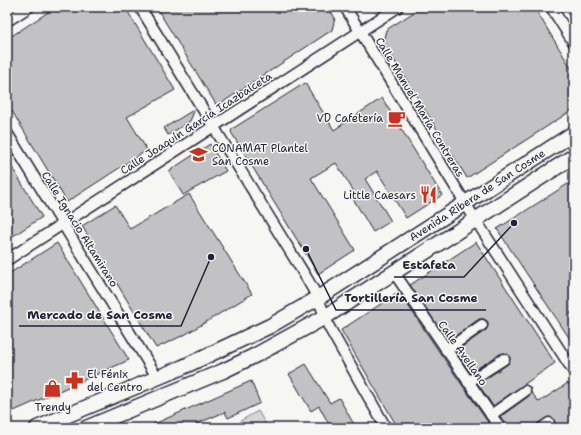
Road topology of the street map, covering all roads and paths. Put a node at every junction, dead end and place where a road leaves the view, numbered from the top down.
1 (29, 7) edge
2 (140, 7) edge
3 (345, 7) edge
4 (398, 7) edge
5 (551, 7) edge
6 (7, 21) edge
7 (360, 31) junction
8 (574, 43) edge
9 (214, 126) junction
10 (7, 133) edge
11 (574, 133) edge
12 (574, 156) edge
13 (464, 203) junction
14 (475, 219) junction
15 (62, 224) junction
16 (7, 260) edge
17 (393, 272) junction
18 (318, 298) junction
19 (325, 317) junction
20 (482, 326) dead end
21 (446, 350) junction
22 (504, 359) dead end
23 (574, 372) edge
24 (157, 377) junction
25 (468, 382) junction
26 (525, 391) dead end
27 (491, 415) junction
28 (37, 428) edge
29 (86, 428) edge
30 (386, 428) edge
31 (500, 428) edge

1 - 6 street
2 - 9 street
3 - 7 street, Calle Manuel María Contreras
4 - 7 street, Calle Joaquín García Icazbalceta
5 - 8 street
7 - 9 street, Calle Joaquín García Icazbalceta
7 - 13 street, Calle Manuel María Contreras
9 - 15 street, Calle Joaquín García Icazbalceta
9 - 18 street
10 - 15 street, Calle Ignacio Altamirano
11 - 13 main road, Avenida Ribera de San Cosme
12 - 14 main road, Avenida Ribera de San Cosme
13 - 14 street, Calle Manuel María Contreras
13 - 18 main road, Avenida Ribera de San Cosme
14 - 17 main road, Avenida Ribera de San Cosme
14 - 23 street, Calle Manuel María Contreras
15 - 16 street, Calle Joaquín García Icazbalceta
15 - 24 street, Calle Ignacio Altamirano
17 - 19 main road, Avenida Ribera de San Cosme
17 - 21 street, Calle Avellano
18 - 19 street
18 - 24 main road, Avenida Ribera de San Cosme
19 - 29 main road, Avenida Ribera de San Cosme
19 - 30 street
20 - 21 street
21 - 25 street, Calle Avellano
22 - 25 street
24 - 28 main road, Avenida Ribera de San Cosme
25 - 27 street, Calle Avellano
26 - 27 street
27 - 31 street, Calle Avellano

